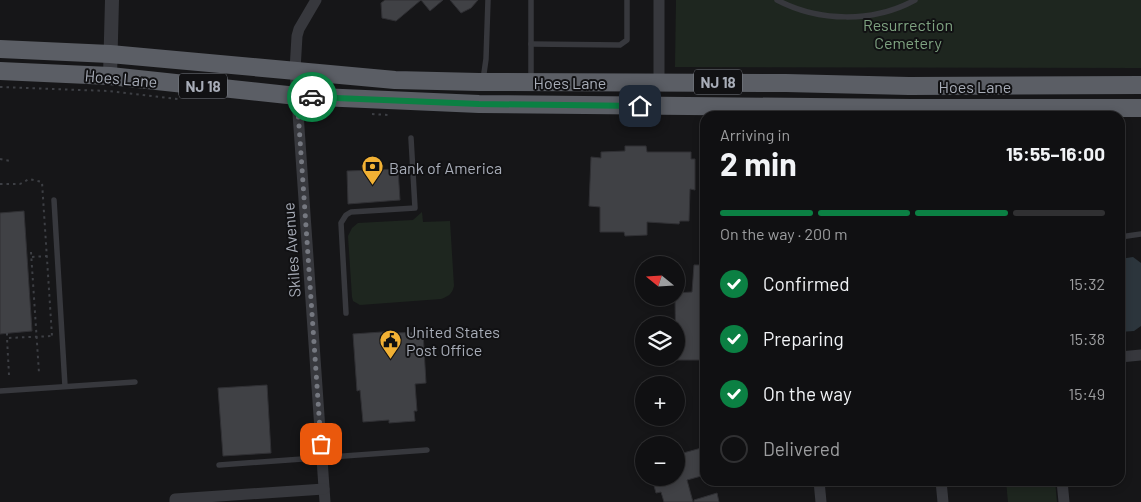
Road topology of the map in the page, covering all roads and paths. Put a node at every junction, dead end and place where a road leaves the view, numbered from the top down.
1 (112, 0) edge
2 (316, 0) edge
3 (488, 0) edge
4 (531, 0) edge
5 (627, 0) edge
6 (659, 0) edge
7 (777, 0) edge
8 (915, 0) edge
9 (531, 44) junction
10 (0, 49) edge
11 (110, 54) junction
12 (295, 70) junction
13 (0, 71) edge
14 (110, 76) junction
15 (483, 82) junction
16 (531, 82) junction
17 (658, 82) junction
18 (1141, 85) edge
19 (0, 87) edge
20 (297, 96) junction
21 (184, 99) dead end
22 (1141, 108) edge
23 (748, 111) edge
24 (876, 111) edge
25 (411, 138) dead end
26 (0, 159) edge
27 (10, 161) dead end
28 (0, 184) edge
29 (54, 200) dead end
30 (1141, 234) edge
31 (1125, 236) edge
32 (31, 252) dead end
33 (47, 256) junction
34 (57, 256) junction
35 (32, 257) junction
36 (346, 312) dead end
37 (7, 333) dead end
38 (52, 336) junction
39 (62, 336) junction
40 (37, 337) junction
41 (7, 338) junction
42 (1141, 355) edge
43 (1125, 357) edge
44 (39, 373) dead end
45 (9, 375) dead end
46 (135, 382) dead end
47 (65, 386) junction
48 (0, 391) edge
49 (427, 450) dead end
50 (322, 458) junction
51 (219, 465) dead end
52 (819, 486) edge
53 (941, 486) edge
54 (1062, 486) edge
55 (324, 489) junction
56 (175, 502) edge
57 (325, 502) edge
58 (821, 502) edge
59 (943, 502) edge
60 (1064, 502) edge

1 - 11 street
2 - 12 street, Skiles Avenue
3 - 15 lane
4 - 9 lane
5 - 9 lane
6 - 17 street
7 - 8 lane
9 - 16 lane
10 - 11 highway, Hoes Lane / NJ 18
11 - 12 highway, Hoes Lane / NJ 18
11 - 14 street
12 - 15 highway, Hoes Lane / NJ 18
12 - 20 street, Skiles Avenue
13 - 14 highway, Hoes Lane / NJ 18
14 - 20 highway, Hoes Lane / NJ 18
15 - 16 highway, Hoes Lane / NJ 18
16 - 17 highway, Hoes Lane / NJ 18
17 - 18 highway, Hoes Lane / NJ 18
19 - 21 path
20 - 23 highway, Hoes Lane / NJ 18
20 - 50 street, Skiles Avenue
22 - 24 highway, Hoes Lane / NJ 18
25 - 36 lane
26 - 27 path
28 - 33 path
29 - 34 lane
30 - 31 lane
32 - 35 path
33 - 34 path
33 - 35 path
33 - 38 path
34 - 39 lane
35 - 40 path
37 - 41 path
38 - 39 path
38 - 40 path
39 - 47 lane
40 - 41 path
40 - 44 path
41 - 45 path
42 - 43 street
46 - 47 lane
47 - 48 lane
49 - 50 lane
50 - 51 lane
50 - 55 street, Skiles Avenue
52 - 58 street
53 - 59 street
54 - 60 street
55 - 56 street
55 - 57 street, Skiles Avenue

